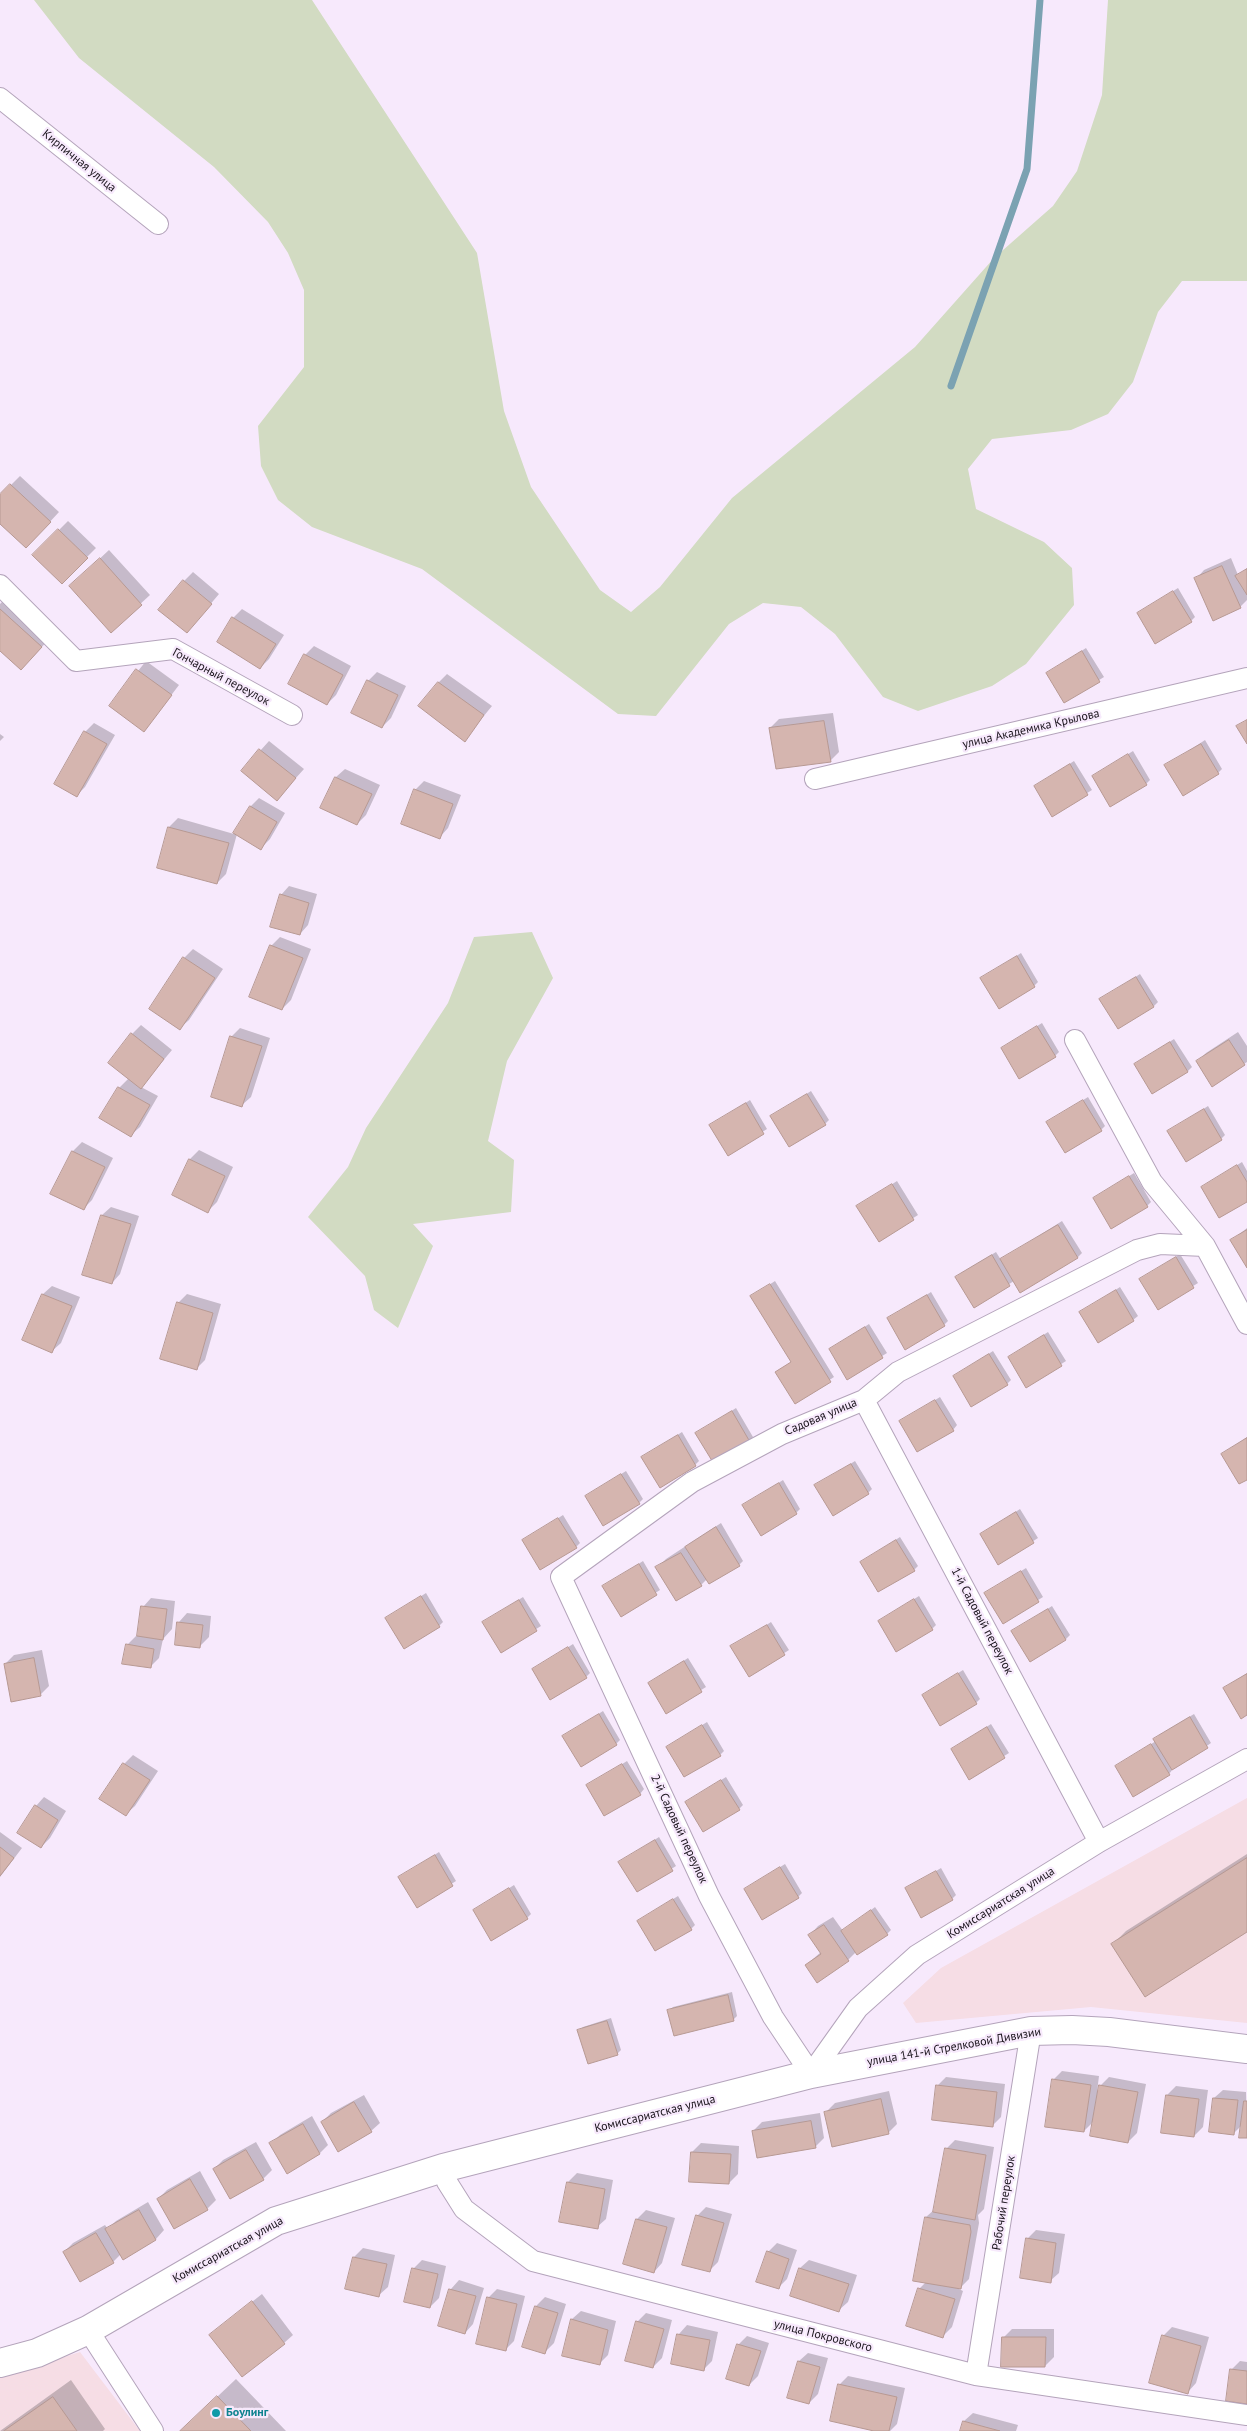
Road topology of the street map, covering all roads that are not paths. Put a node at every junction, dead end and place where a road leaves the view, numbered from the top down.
1 (0, 98) edge
2 (158, 224) dead end
3 (0, 585) edge
4 (1247, 678) edge
5 (292, 715) dead end
6 (815, 779) dead end
7 (1076, 1040) dead end
8 (1204, 1246) junction
9 (1247, 1324) edge
10 (864, 1400) junction
11 (561, 1577) joint
12 (1247, 1759) edge
13 (1100, 1842) junction
14 (1031, 2031) junction
15 (1247, 2049) edge
16 (811, 2074) junction
17 (443, 2168) junction
18 (88, 2330) junction
19 (0, 2363) edge
20 (976, 2375) junction
21 (1247, 2415) edge
22 (153, 2431) edge

1 - 2 street, Кирпичная улица
3 - 5 street, Гончарный переулок
4 - 6 street, улица Академика Крылова
7 - 8 street
8 - 9 street
8 - 10 street, Садовая улица
10 - 11 street, Садовая улица
10 - 13 street, 1-й Садовый переулок
11 - 16 street, 2-й Садовый переулок
12 - 13 street, Комиссариатская улица
13 - 16 street, Комиссариатская улица
14 - 15 main road, улица 141-й Стрелковой Дивизии
14 - 16 main road, улица 141-й Стрелковой Дивизии
14 - 20 street, Рабочий переулок
16 - 17 main road, Комиссариатская улица
17 - 18 main road, Комиссариатская улица
17 - 20 street, улица Покровского
18 - 19 main road, Комиссариатская улица
18 - 22 street
20 - 21 street, улица Покровского

